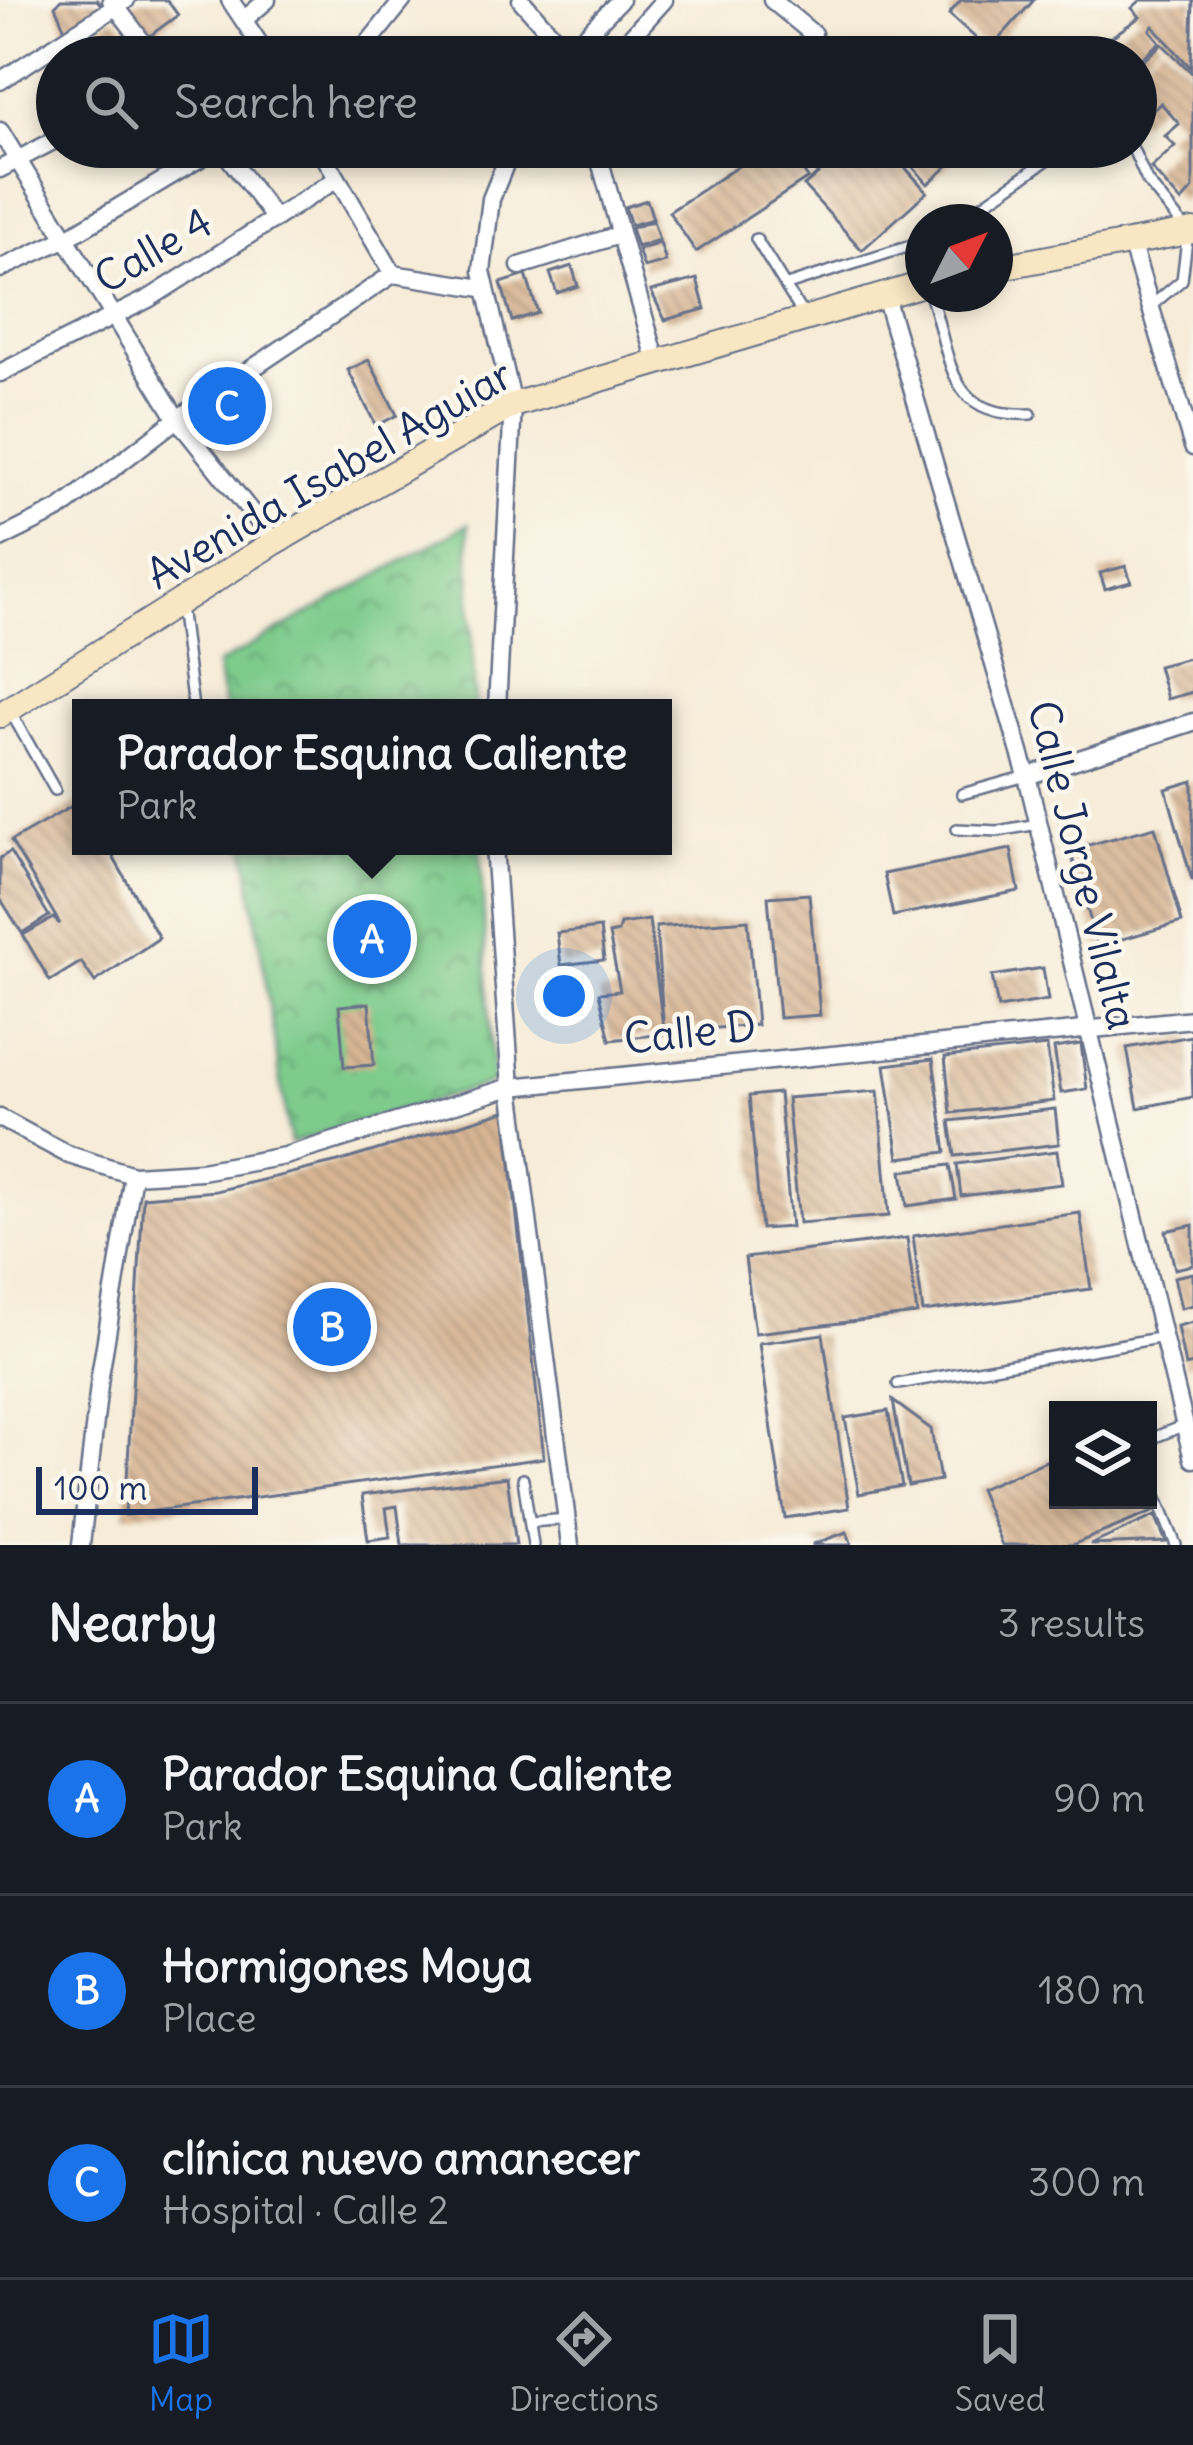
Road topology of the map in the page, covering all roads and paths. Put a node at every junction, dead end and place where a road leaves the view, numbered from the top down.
1 (230, 0) edge
2 (267, 0) edge
3 (403, 0) edge
4 (521, 0) edge
5 (620, 0) edge
6 (664, 0) edge
7 (772, 0) edge
8 (118, 2) edge
9 (246, 18) junction
10 (67, 36) edge
11 (140, 36) edge
12 (256, 36) edge
13 (375, 36) edge
14 (551, 36) edge
15 (585, 36) edge
16 (632, 36) edge
17 (813, 36) edge
18 (36, 57) edge
19 (0, 81) edge
20 (0, 131) edge
21 (36, 151) edge
22 (19, 161) junction
23 (185, 168) edge
24 (236, 168) edge
25 (331, 168) edge
26 (503, 168) edge
27 (601, 168) edge
28 (1036, 168) edge
29 (1141, 168) edge
30 (0, 169) edge
31 (337, 179) junction
32 (984, 204) edge
33 (275, 219) junction
34 (1190, 231) edge
35 (619, 235) junction
36 (67, 238) junction
37 (755, 239) dead end
38 (1130, 239) junction
39 (905, 248) edge
40 (1013, 264) edge
41 (520, 266) dead end
42 (1190, 268) edge
43 (0, 269) edge
44 (393, 274) junction
45 (787, 285) junction
46 (482, 288) junction
47 (905, 288) edge
48 (884, 293) junction
49 (1150, 306) junction
50 (936, 312) edge
51 (115, 315) junction
52 (805, 318) junction
53 (656, 359) junction
54 (0, 373) edge
55 (513, 405) junction
56 (1031, 413) dead end
57 (177, 419) junction
58 (1193, 447) edge
59 (0, 539) edge
60 (275, 542) junction
61 (180, 602) junction
62 (192, 699) edge
63 (497, 699) edge
64 (5, 712) edge
65 (1193, 722) edge
66 (1027, 776) junction
67 (55, 790) dead end
68 (962, 794) dead end
69 (1038, 824) junction
70 (957, 829) dead end
71 (495, 855) edge
72 (1193, 1018) edge
73 (1087, 1028) junction
74 (511, 1087) junction
75 (0, 1118) edge
76 (133, 1175) junction
77 (1166, 1336) junction
78 (898, 1384) dead end
79 (1187, 1424) junction
80 (1157, 1436) edge
81 (1193, 1459) edge
82 (524, 1479) dead end
83 (1157, 1498) edge
84 (568, 1519) junction
85 (531, 1522) junction
86 (81, 1545) edge
87 (533, 1545) edge
88 (571, 1545) edge
89 (1176, 1545) edge

1 - 9 street
2 - 9 street
3 - 13 street
4 - 14 street
5 - 15 street
6 - 16 street
7 - 17 street
8 - 10 street
8 - 11 street
9 - 12 street
18 - 19 street
20 - 22 street
21 - 22 street
22 - 30 street
22 - 36 street
23 - 36 street
24 - 33 street
25 - 31 street
26 - 46 street
27 - 35 street
28 - 32 lane
29 - 34 lane
31 - 33 street, Calle 4
31 - 44 street
33 - 51 street, Calle 4
34 - 38 main road
34 - 42 lane
35 - 41 street
35 - 53 street
36 - 43 street
36 - 51 street
37 - 45 lane
38 - 40 main road
38 - 49 street
39 - 45 lane
42 - 49 lane
44 - 46 street
44 - 57 street
45 - 52 lane
46 - 55 street
47 - 48 main road, Avenida Isabel Aguiar
48 - 52 main road, Avenida Isabel Aguiar
48 - 66 street, Calle Jorge Vilalta
49 - 58 street
50 - 56 lane
51 - 54 street, Calle 4
51 - 57 street
52 - 53 main road, Avenida Isabel Aguiar
53 - 55 main road, Avenida Isabel Aguiar
55 - 60 main road, Avenida Isabel Aguiar
55 - 63 street
57 - 59 street
57 - 60 street
60 - 61 main road, Avenida Isabel Aguiar
61 - 62 lane
61 - 64 main road, Avenida Isabel Aguiar
64 - 67 lane
65 - 66 street
66 - 68 lane
66 - 69 street, Calle Jorge Vilalta
69 - 70 lane
69 - 73 street, Calle Jorge Vilalta
71 - 74 street
72 - 73 street, Calle D
73 - 74 street, Calle D
73 - 77 street, Calle Jorge Vilalta
74 - 76 street, Calle D
74 - 84 street
75 - 76 street, Calle D
76 - 86 street
77 - 78 lane
77 - 79 street, Calle Jorge Vilalta
79 - 80 lane
79 - 81 street, Calle Jorge Vilalta
82 - 85 lane
83 - 89 lane
84 - 85 lane
84 - 88 street
85 - 87 lane

